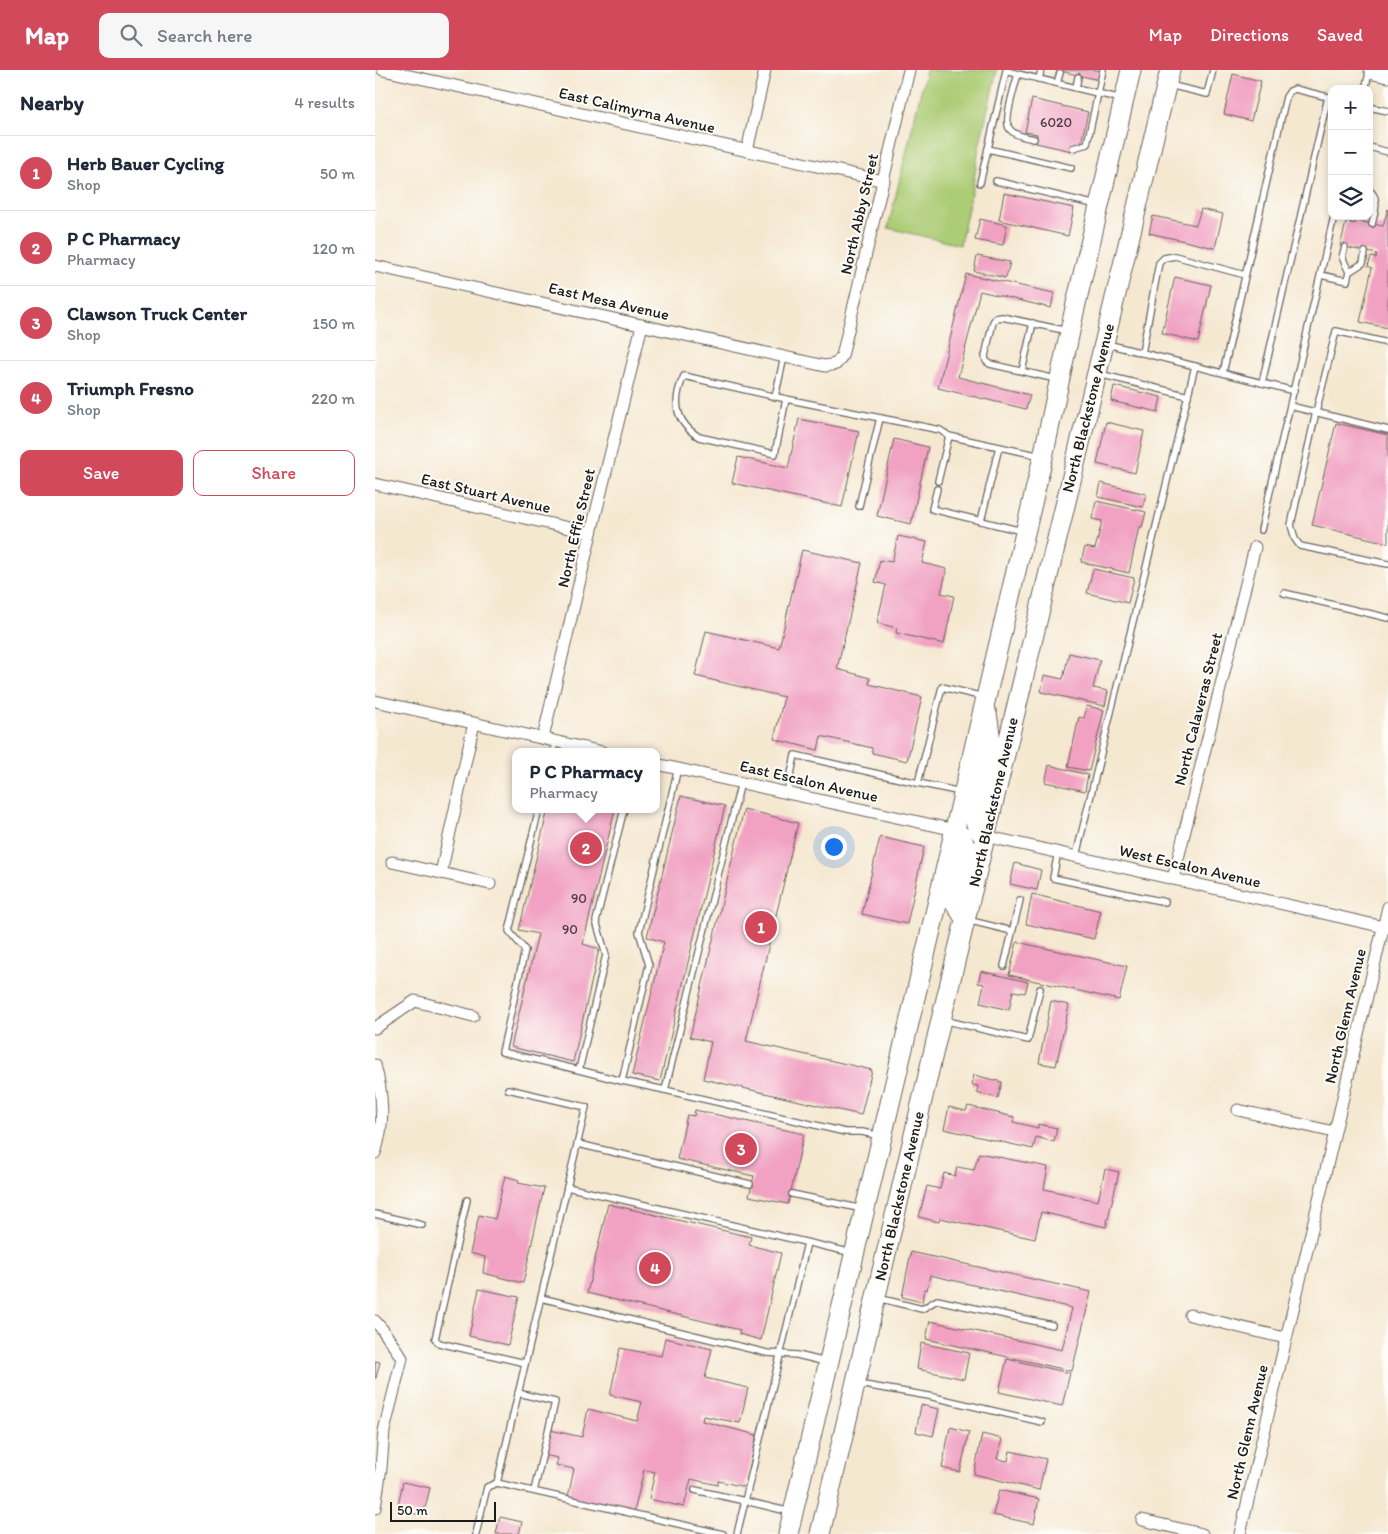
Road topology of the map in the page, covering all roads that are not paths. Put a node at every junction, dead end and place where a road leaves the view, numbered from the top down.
1 (383, 70) edge
2 (765, 70) edge
3 (909, 70) edge
4 (1041, 70) edge
5 (1103, 70) edge
6 (1131, 70) edge
7 (1213, 70) edge
8 (1370, 70) edge
9 (1374, 70) edge
10 (1007, 71) edge
11 (1060, 73) dead end
12 (1388, 73) edge
13 (1018, 74) junction
14 (1078, 77) dead end
15 (1169, 77) edge
16 (1039, 79) junction
17 (1057, 84) junction
18 (1366, 85) edge
19 (1076, 88) junction
20 (1097, 93) junction
21 (1328, 97) edge
22 (1124, 99) junction
23 (1328, 106) edge
24 (1373, 108) edge
25 (1388, 111) edge
26 (1034, 139) dead end
27 (1073, 148) dead end
28 (988, 149) junction
29 (1373, 149) edge
30 (747, 151) junction
31 (1388, 152) edge
32 (1071, 168) dead end
33 (884, 181) junction
34 (996, 181) dead end
35 (980, 183) dead end
36 (1373, 192) edge
37 (1099, 206) junction
38 (1373, 219) edge
39 (1333, 220) edge
40 (1373, 220) edge
41 (1372, 224) dead end
42 (1345, 247) dead end
43 (1365, 252) dead end
44 (375, 266) edge
45 (1349, 272) junction
46 (1245, 275) junction
47 (1321, 275) junction
48 (1033, 323) junction
49 (642, 325) junction
50 (1070, 331) junction
51 (1105, 343) junction
52 (1388, 344) edge
53 (1142, 353) junction
54 (784, 357) junction
55 (836, 364) joint
56 (1195, 366) junction
57 (1022, 371) junction
58 (1097, 373) junction
59 (1223, 373) junction
60 (1059, 380) junction
61 (1262, 383) junction
62 (1294, 391) junction
63 (1188, 396) junction
64 (775, 397) junction
65 (787, 399) junction
66 (1290, 406) junction
67 (1316, 412) junction
68 (880, 418) junction
69 (1388, 430) edge
70 (949, 436) junction
71 (999, 447) junction
72 (1043, 457) junction
73 (938, 481) dead end
74 (375, 484) edge
75 (937, 489) dead end
76 (859, 506) dead end
77 (981, 521) junction
78 (1261, 530) dead end
79 (1025, 531) junction
80 (591, 533) junction
81 (1255, 546) dead end
82 (1388, 564) edge
83 (1284, 593) dead end
84 (1388, 618) edge
85 (986, 698) junction
86 (375, 701) edge
87 (474, 723) junction
88 (543, 738) junction
89 (554, 746) edge
90 (570, 748) edge
91 (660, 765) edge
92 (678, 768) junction
93 (741, 782) junction
94 (918, 783) junction
95 (963, 792) junction
96 (787, 793) junction
97 (538, 813) edge
98 (623, 813) edge
99 (955, 830) junction
100 (985, 836) junction
101 (1059, 852) junction
102 (1076, 856) junction
103 (392, 862) dead end
104 (441, 873) junction
105 (1173, 878) junction
106 (490, 884) dead end
107 (1020, 900) dead end
108 (1165, 902) dead end
109 (1388, 907) edge
110 (965, 919) junction
111 (1386, 927) edge
112 (1012, 931) junction
113 (1004, 966) dead end
114 (1039, 989) dead end
115 (473, 1016) dead end
116 (941, 1020) junction
117 (375, 1028) edge
118 (375, 1065) edge
119 (579, 1070) junction
120 (622, 1080) junction
121 (508, 1089) dead end
122 (665, 1090) junction
123 (1238, 1110) dead end
124 (1334, 1132) junction
125 (882, 1136) junction
126 (578, 1144) junction
127 (375, 1152) edge
128 (749, 1184) dead end
129 (567, 1187) junction
130 (792, 1194) dead end
131 (467, 1200) dead end
132 (865, 1210) junction
133 (375, 1214) edge
134 (422, 1225) dead end
135 (807, 1243) junction
136 (855, 1253) junction
137 (875, 1297) junction
138 (541, 1298) junction
139 (1190, 1315) dead end
140 (375, 1321) edge
141 (1052, 1325) dead end
142 (1285, 1338) junction
143 (780, 1354) junction
144 (525, 1363) junction
145 (828, 1363) junction
146 (855, 1384) junction
147 (518, 1394) junction
148 (1042, 1422) dead end
149 (497, 1483) junction
150 (695, 1490) dead end
151 (534, 1491) junction
152 (745, 1501) junction
153 (375, 1508) edge
154 (793, 1513) junction
155 (1143, 1520) dead end
156 (476, 1534) edge
157 (723, 1534) edge
158 (737, 1534) edge
159 (788, 1534) edge
160 (819, 1534) edge
161 (1202, 1534) edge
162 (1240, 1534) edge

1 - 30 street, East Calimyrna Avenue
2 - 30 street
3 - 33 street, North Abby Street
4 - 16 lane
5 - 20 lane
6 - 22 main road, North Blackstone Avenue
7 - 15 lane
8 - 18 lane
9 - 12 main road
10 - 13 lane
10 - 28 lane
11 - 17 lane
13 - 16 lane
13 - 26 lane
14 - 19 lane
15 - 51 main road, North Blackstone Avenue
16 - 17 lane
17 - 19 lane
19 - 20 lane
20 - 22 lane
20 - 27 lane
21 - 46 lane
22 - 37 main road, North Blackstone Avenue
23 - 61 lane
24 - 25 lane
28 - 32 lane
28 - 35 lane
29 - 31 lane
30 - 33 street, East Calimyrna Avenue
33 - 55 street, North Abby Street
34 - 37 lane
36 - 38 lane
37 - 50 main road, North Blackstone Avenue
39 - 47 lane
40 - 41 lane
42 - 45 lane
43 - 45 lane
44 - 49 street, East Mesa Avenue
45 - 47 lane
46 - 53 lane
46 - 59 lane
47 - 62 lane
48 - 50 lane
48 - 57 lane
48 - 57 lane
49 - 54 street, East Mesa Avenue
49 - 80 street, North Effie Street
50 - 60 main road, North Blackstone Avenue
51 - 53 lane
51 - 58 main road, North Blackstone Avenue
52 - 67 lane
53 - 56 lane
54 - 55 street, East Mesa Avenue
54 - 64 lane
56 - 59 lane
56 - 63 lane
57 - 60 lane
58 - 63 lane
58 - 100 main road, North Blackstone Avenue
59 - 61 lane
60 - 72 main road, North Blackstone Avenue
61 - 62 lane
62 - 66 lane
63 - 102 lane
64 - 65 lane
64 - 65 lane
65 - 68 lane
66 - 67 lane
66 - 78 lane
67 - 69 lane
67 - 82 lane
68 - 70 lane
68 - 76 lane
70 - 71 lane
70 - 73 lane
71 - 72 lane
71 - 77 lane
72 - 79 main road, North Blackstone Avenue
74 - 80 street, East Stuart Avenue
75 - 77 lane
77 - 79 lane
79 - 85 main road, North Blackstone Avenue
80 - 88 street, North Effie Street
81 - 105 street, North Calaveras Street
83 - 84 lane
85 - 94 lane
85 - 95 main road, North Blackstone Avenue
85 - 100 main road
86 - 87 street
87 - 88 street
87 - 104 street
88 - 89 street
89 - 90 street
91 - 92 street, East Escalon Avenue
92 - 93 street, East Escalon Avenue
92 - 120 lane
93 - 96 street, East Escalon Avenue
93 - 122 lane
94 - 95 lane
94 - 96 lane
95 - 99 main road, North Blackstone Avenue
96 - 99 street, East Escalon Avenue
97 - 119 lane
98 - 119 lane
99 - 110 main road
99 - 125 main road, North Blackstone Avenue
100 - 101 street, West Escalon Avenue
100 - 110 main road, North Blackstone Avenue
101 - 102 street, West Escalon Avenue
101 - 108 lane
102 - 105 street, West Escalon Avenue
103 - 104 street
104 - 106 street
105 - 111 street, West Escalon Avenue
107 - 112 lane
109 - 111 street, North Glenn Avenue
110 - 112 lane
110 - 116 main road, North Blackstone Avenue
111 - 124 street, North Glenn Avenue
112 - 113 lane
114 - 116 lane
115 - 117 street
116 - 137 main road, North Blackstone Avenue
118 - 127 street
119 - 120 lane
120 - 122 lane
121 - 126 lane
122 - 125 lane
123 - 124 street
124 - 142 street, North Glenn Avenue
125 - 132 main road, North Blackstone Avenue
126 - 128 lane
126 - 129 lane
129 - 135 lane
129 - 138 lane
130 - 132 lane
131 - 144 lane
132 - 136 main road, North Blackstone Avenue
133 - 134 lane
135 - 136 lane
135 - 143 lane
136 - 145 main road, North Blackstone Avenue
137 - 141 lane
137 - 146 main road, North Blackstone Avenue
138 - 143 lane
138 - 144 lane
139 - 142 street
140 - 153 street
142 - 162 street, North Glenn Avenue
143 - 145 lane
143 - 152 lane
144 - 147 lane
145 - 154 main road, North Blackstone Avenue
146 - 148 lane
146 - 160 main road, North Blackstone Avenue
147 - 149 lane
147 - 151 lane
149 - 151 lane
149 - 156 lane
150 - 152 lane
151 - 157 lane
152 - 154 lane
152 - 158 lane
154 - 159 main road, North Blackstone Avenue
155 - 161 street

